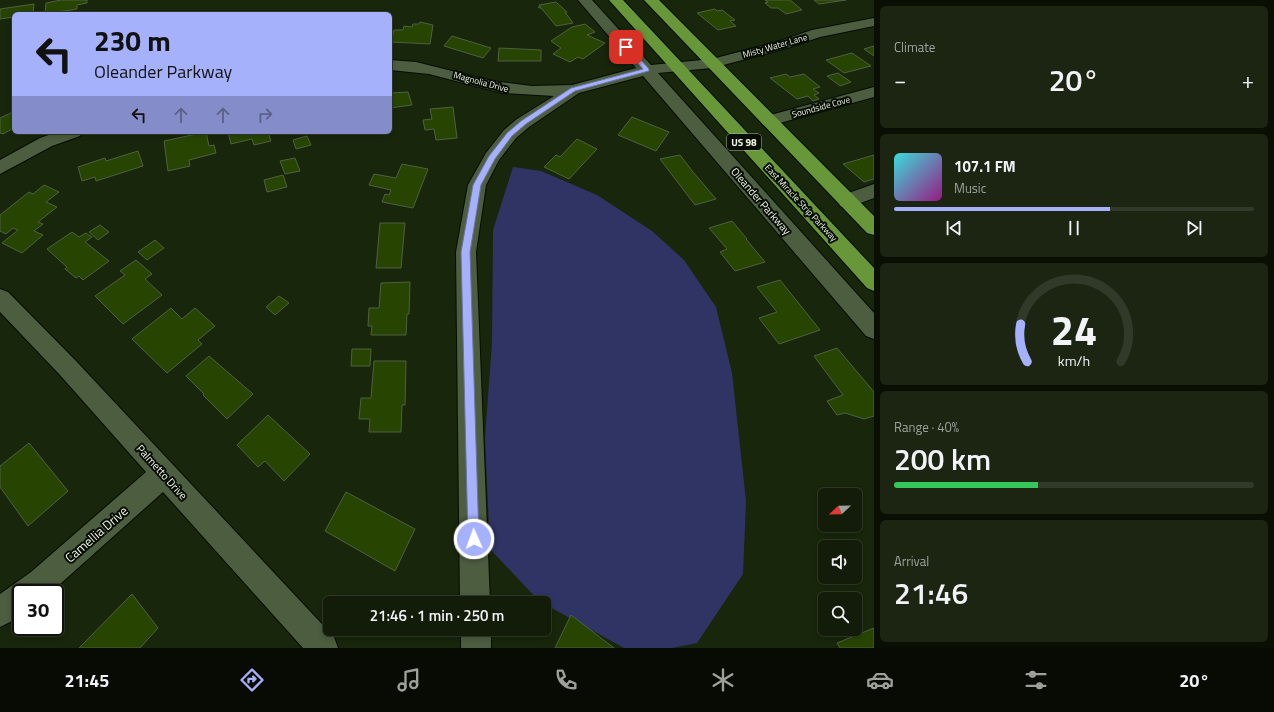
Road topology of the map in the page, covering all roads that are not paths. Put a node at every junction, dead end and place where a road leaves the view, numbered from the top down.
1 (585, 0) edge
2 (616, 0) edge
3 (651, 0) edge
4 (874, 22) edge
5 (712, 63) junction
6 (392, 65) edge
7 (676, 67) junction
8 (647, 70) junction
9 (573, 90) junction
10 (874, 92) edge
11 (769, 121) junction
12 (68, 134) edge
13 (0, 168) edge
14 (874, 191) edge
15 (847, 201) junction
16 (874, 228) edge
17 (874, 282) edge
18 (0, 298) edge
19 (874, 329) edge
20 (164, 474) junction
21 (38, 584) edge
22 (476, 596) edge
23 (12, 603) edge
24 (0, 612) edge
25 (476, 636) edge
26 (323, 648) edge
27 (476, 648) edge

1 - 8 street, Oleander Parkway
2 - 7 highway, East Miracle Strip Parkway / US 98
3 - 5 highway, US 98
4 - 5 street, Misty Water Lane
5 - 7 street, Misty Water Lane
5 - 11 highway, US 98
6 - 9 street, Magnolia Drive
7 - 8 street, Misty Water Lane
7 - 17 highway, East Miracle Strip Parkway / US 98
8 - 9 street, Misty Water Lane
8 - 19 street, Oleander Parkway
9 - 22 street
10 - 11 street, Soundside Cove
11 - 15 highway, US 98
12 - 13 street
14 - 15 street
15 - 16 highway, US 98
18 - 20 street, Palmetto Drive
20 - 21 street, Camellia Drive
20 - 26 street, Palmetto Drive
23 - 24 street
25 - 27 street

